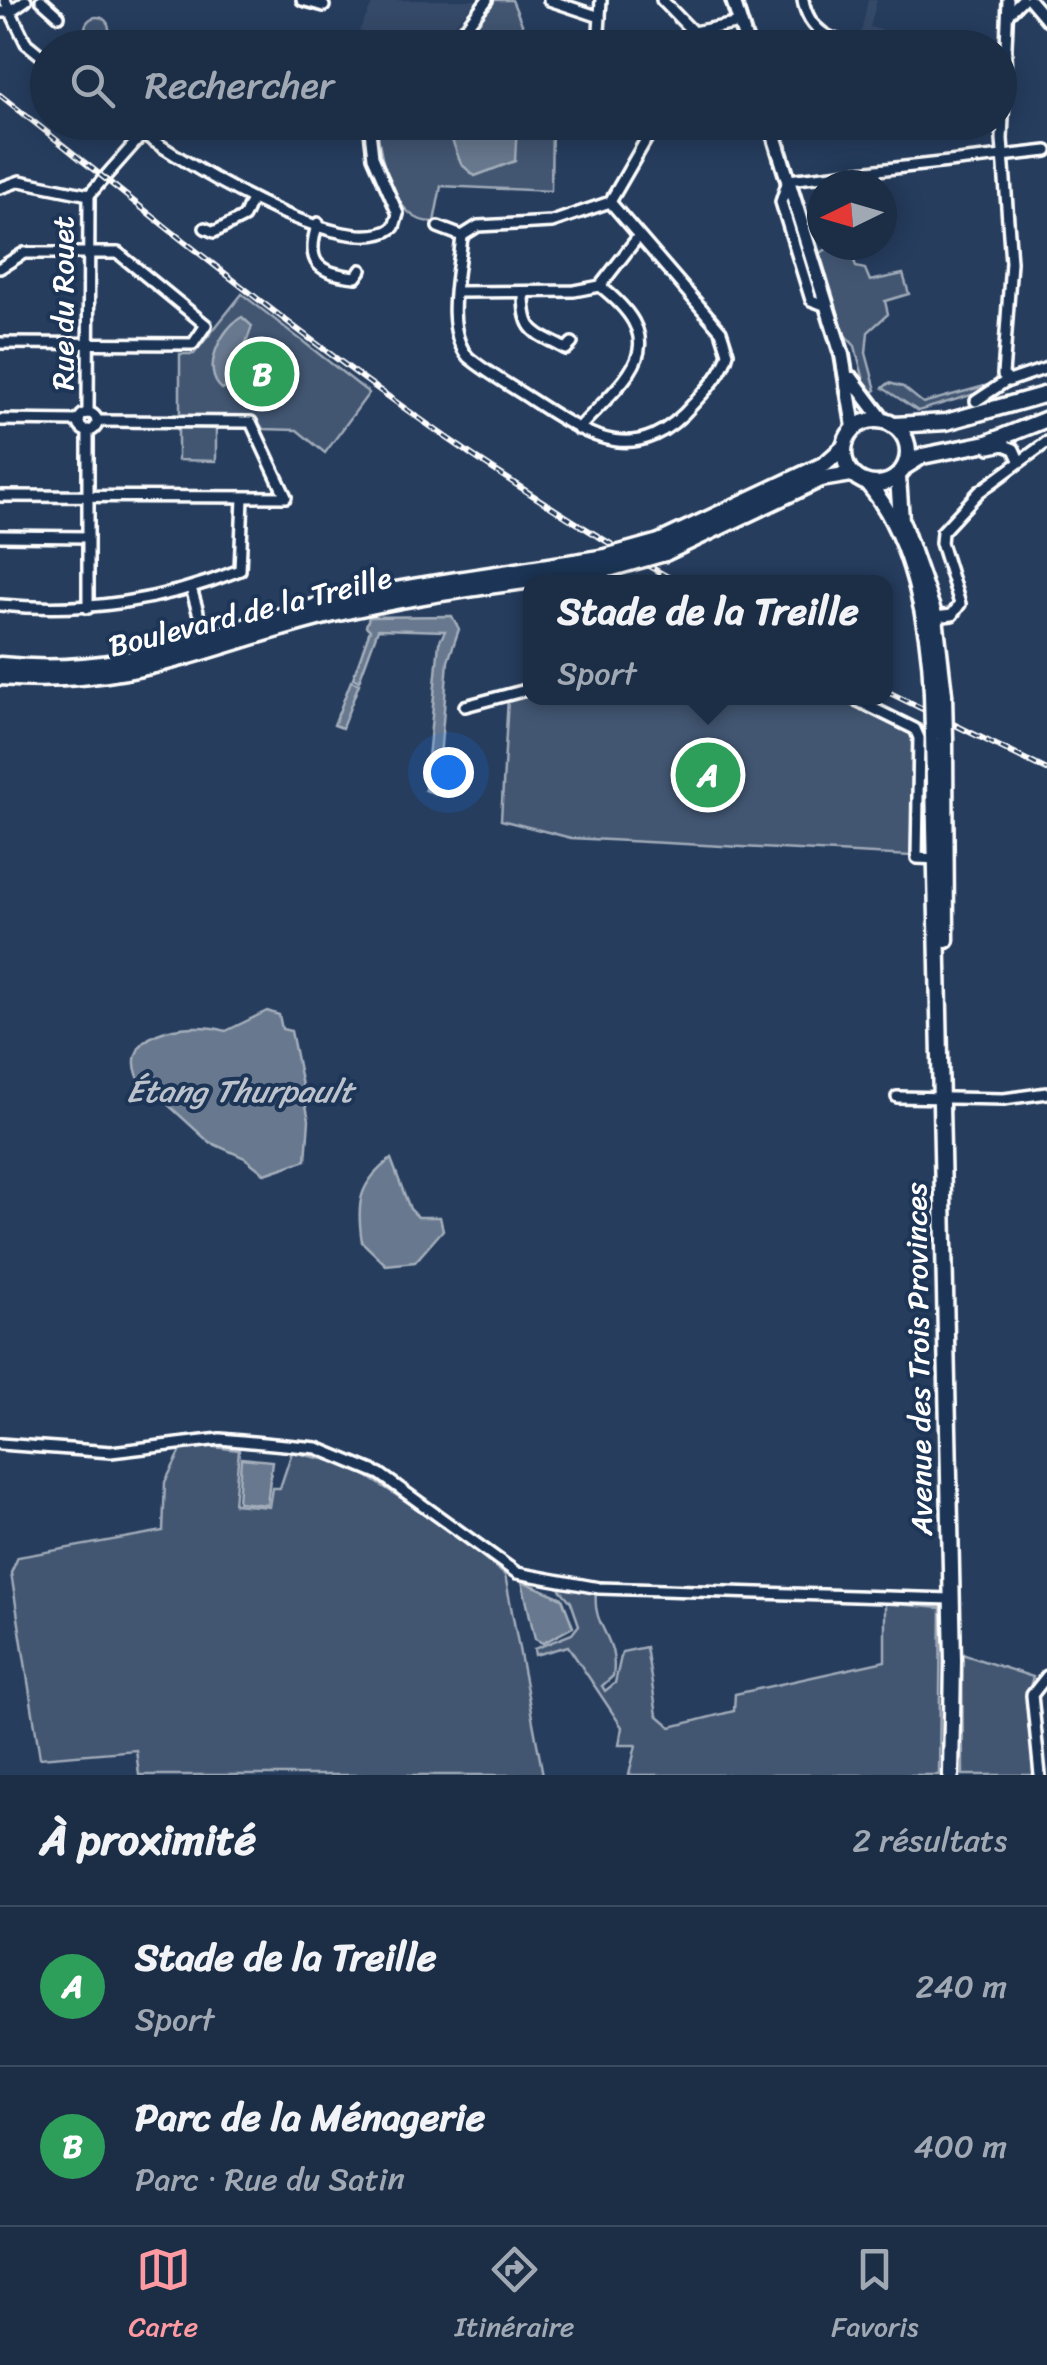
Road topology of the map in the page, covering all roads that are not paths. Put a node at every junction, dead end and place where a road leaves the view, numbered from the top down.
1 (5, 0) edge
2 (26, 0) edge
3 (40, 0) edge
4 (302, 0) edge
5 (487, 0) edge
6 (549, 0) edge
7 (601, 0) edge
8 (662, 0) edge
9 (733, 0) edge
10 (803, 0) edge
11 (1008, 0) edge
12 (1022, 0) edge
13 (1030, 0) edge
14 (324, 6) dead end
15 (4, 12) edge
16 (1008, 14) junction
17 (59, 16) dead end
18 (600, 16) junction
19 (1047, 20) edge
20 (740, 23) junction
21 (464, 30) edge
22 (599, 30) edge
23 (691, 30) edge
24 (703, 30) edge
25 (742, 30) edge
26 (818, 30) edge
27 (1006, 30) edge
28 (30, 46) edge
29 (137, 140) edge
30 (151, 140) edge
31 (371, 140) edge
32 (646, 140) edge
33 (776, 140) edge
34 (1003, 140) edge
35 (1047, 151) edge
36 (1004, 157) junction
37 (788, 180) junction
38 (0, 188) edge
39 (88, 194) junction
40 (252, 200) junction
41 (610, 202) junction
42 (318, 224) junction
43 (438, 227) dead end
44 (205, 228) dead end
45 (462, 236) junction
46 (638, 237) junction
47 (88, 253) junction
48 (0, 268) edge
49 (361, 270) dead end
50 (600, 286) junction
51 (457, 292) junction
52 (524, 292) junction
53 (572, 343) dead end
54 (0, 344) edge
55 (88, 344) junction
56 (845, 363) junction
57 (1047, 368) edge
58 (1006, 381) junction
59 (1047, 394) edge
60 (976, 401) dead end
61 (88, 412) junction
62 (1047, 419) edge
63 (0, 420) edge
64 (79, 421) junction
65 (97, 421) junction
66 (889, 423) junction
67 (854, 427) junction
68 (578, 429) junction
69 (88, 430) junction
70 (1047, 442) edge
71 (843, 448) junction
72 (950, 450) junction
73 (1019, 460) junction
74 (902, 471) junction
75 (851, 474) junction
76 (868, 484) junction
77 (0, 496) edge
78 (88, 496) junction
79 (243, 498) junction
80 (0, 536) edge
81 (88, 537) junction
82 (662, 548) junction
83 (608, 562) junction
84 (539, 575) edge
85 (523, 578) edge
86 (191, 588) junction
87 (0, 605) edge
88 (88, 608) junction
89 (198, 612) dead end
90 (935, 617) junction
91 (0, 665) edge
92 (0, 677) edge
93 (523, 691) edge
94 (938, 694) junction
95 (866, 705) edge
96 (465, 706) dead end
97 (939, 736) junction
98 (948, 849) junction
99 (935, 859) junction
100 (940, 1056) junction
101 (1047, 1093) edge
102 (897, 1096) dead end
103 (941, 1097) junction
104 (0, 1444) edge
105 (952, 1599) junction
106 (952, 1661) junction
107 (1047, 1676) edge
108 (951, 1775) edge
109 (960, 1775) edge
110 (1040, 1775) edge

1 - 15 street
2 - 15 street
3 - 17 street
4 - 14 street
5 - 21 street
6 - 18 street
7 - 18 street
8 - 23 street
9 - 20 main road
10 - 26 street
11 - 16 street
12 - 16 street
13 - 19 street
15 - 28 street
16 - 27 street
18 - 22 street
20 - 24 street
20 - 25 main road
29 - 39 street
30 - 40 street
31 - 42 street
32 - 41 street
33 - 37 main road
34 - 36 street
35 - 36 street
36 - 37 street
36 - 58 street
37 - 56 main road
38 - 39 street
39 - 47 street, Rue du Rouet
40 - 42 street
40 - 44 street
41 - 45 street
41 - 46 street
42 - 49 street
43 - 45 street
45 - 51 street
46 - 50 street
46 - 68 street
47 - 48 street
47 - 55 street, Rue du Rouet
47 - 55 street
50 - 52 street
50 - 68 street
51 - 52 street
51 - 68 street
52 - 53 street
54 - 55 street
55 - 61 street, Rue du Rouet
56 - 66 main road
56 - 67 main road
57 - 58 street
58 - 60 street
59 - 66 main road
61 - 64 street, Rue du Rouet
61 - 65 street, Rue du Rouet
62 - 72 main road
63 - 64 street
64 - 69 street, Rue du Rouet
65 - 69 street, Rue du Rouet
65 - 79 street
66 - 67 main road
66 - 74 main road
67 - 71 main road
69 - 78 street
70 - 73 street
71 - 75 main road
71 - 82 main road, Boulevard de la Treille
72 - 73 street
72 - 74 main road
73 - 90 street
74 - 76 main road
74 - 90 main road
75 - 76 main road
75 - 82 main road, Boulevard de la Treille
76 - 94 main road
77 - 78 street
78 - 79 street
78 - 81 street
79 - 86 street
80 - 81 street
81 - 88 street
82 - 83 main road, Boulevard de la Treille, bridge
83 - 84 main road, Boulevard de la Treille
83 - 91 main road, Boulevard de la Treille
85 - 92 main road, Boulevard de la Treille
86 - 88 street
86 - 89 street
87 - 88 street
90 - 94 main road
93 - 96 street
94 - 97 main road, bridge
95 - 99 street
97 - 98 main road, Avenue des Trois Provinces
97 - 99 main road, Avenue des Trois Provinces
98 - 99 street
98 - 100 main road, Avenue des Trois Provinces
99 - 100 main road, Avenue des Trois Provinces
100 - 103 main road, Avenue des Trois Provinces
101 - 103 street
102 - 103 street
103 - 105 main road, Avenue des Trois Provinces
104 - 105 street
105 - 106 main road, Avenue des Trois Provinces
106 - 108 main road, Avenue des Trois Provinces
106 - 109 main road, Avenue des Trois Provinces
107 - 110 street

